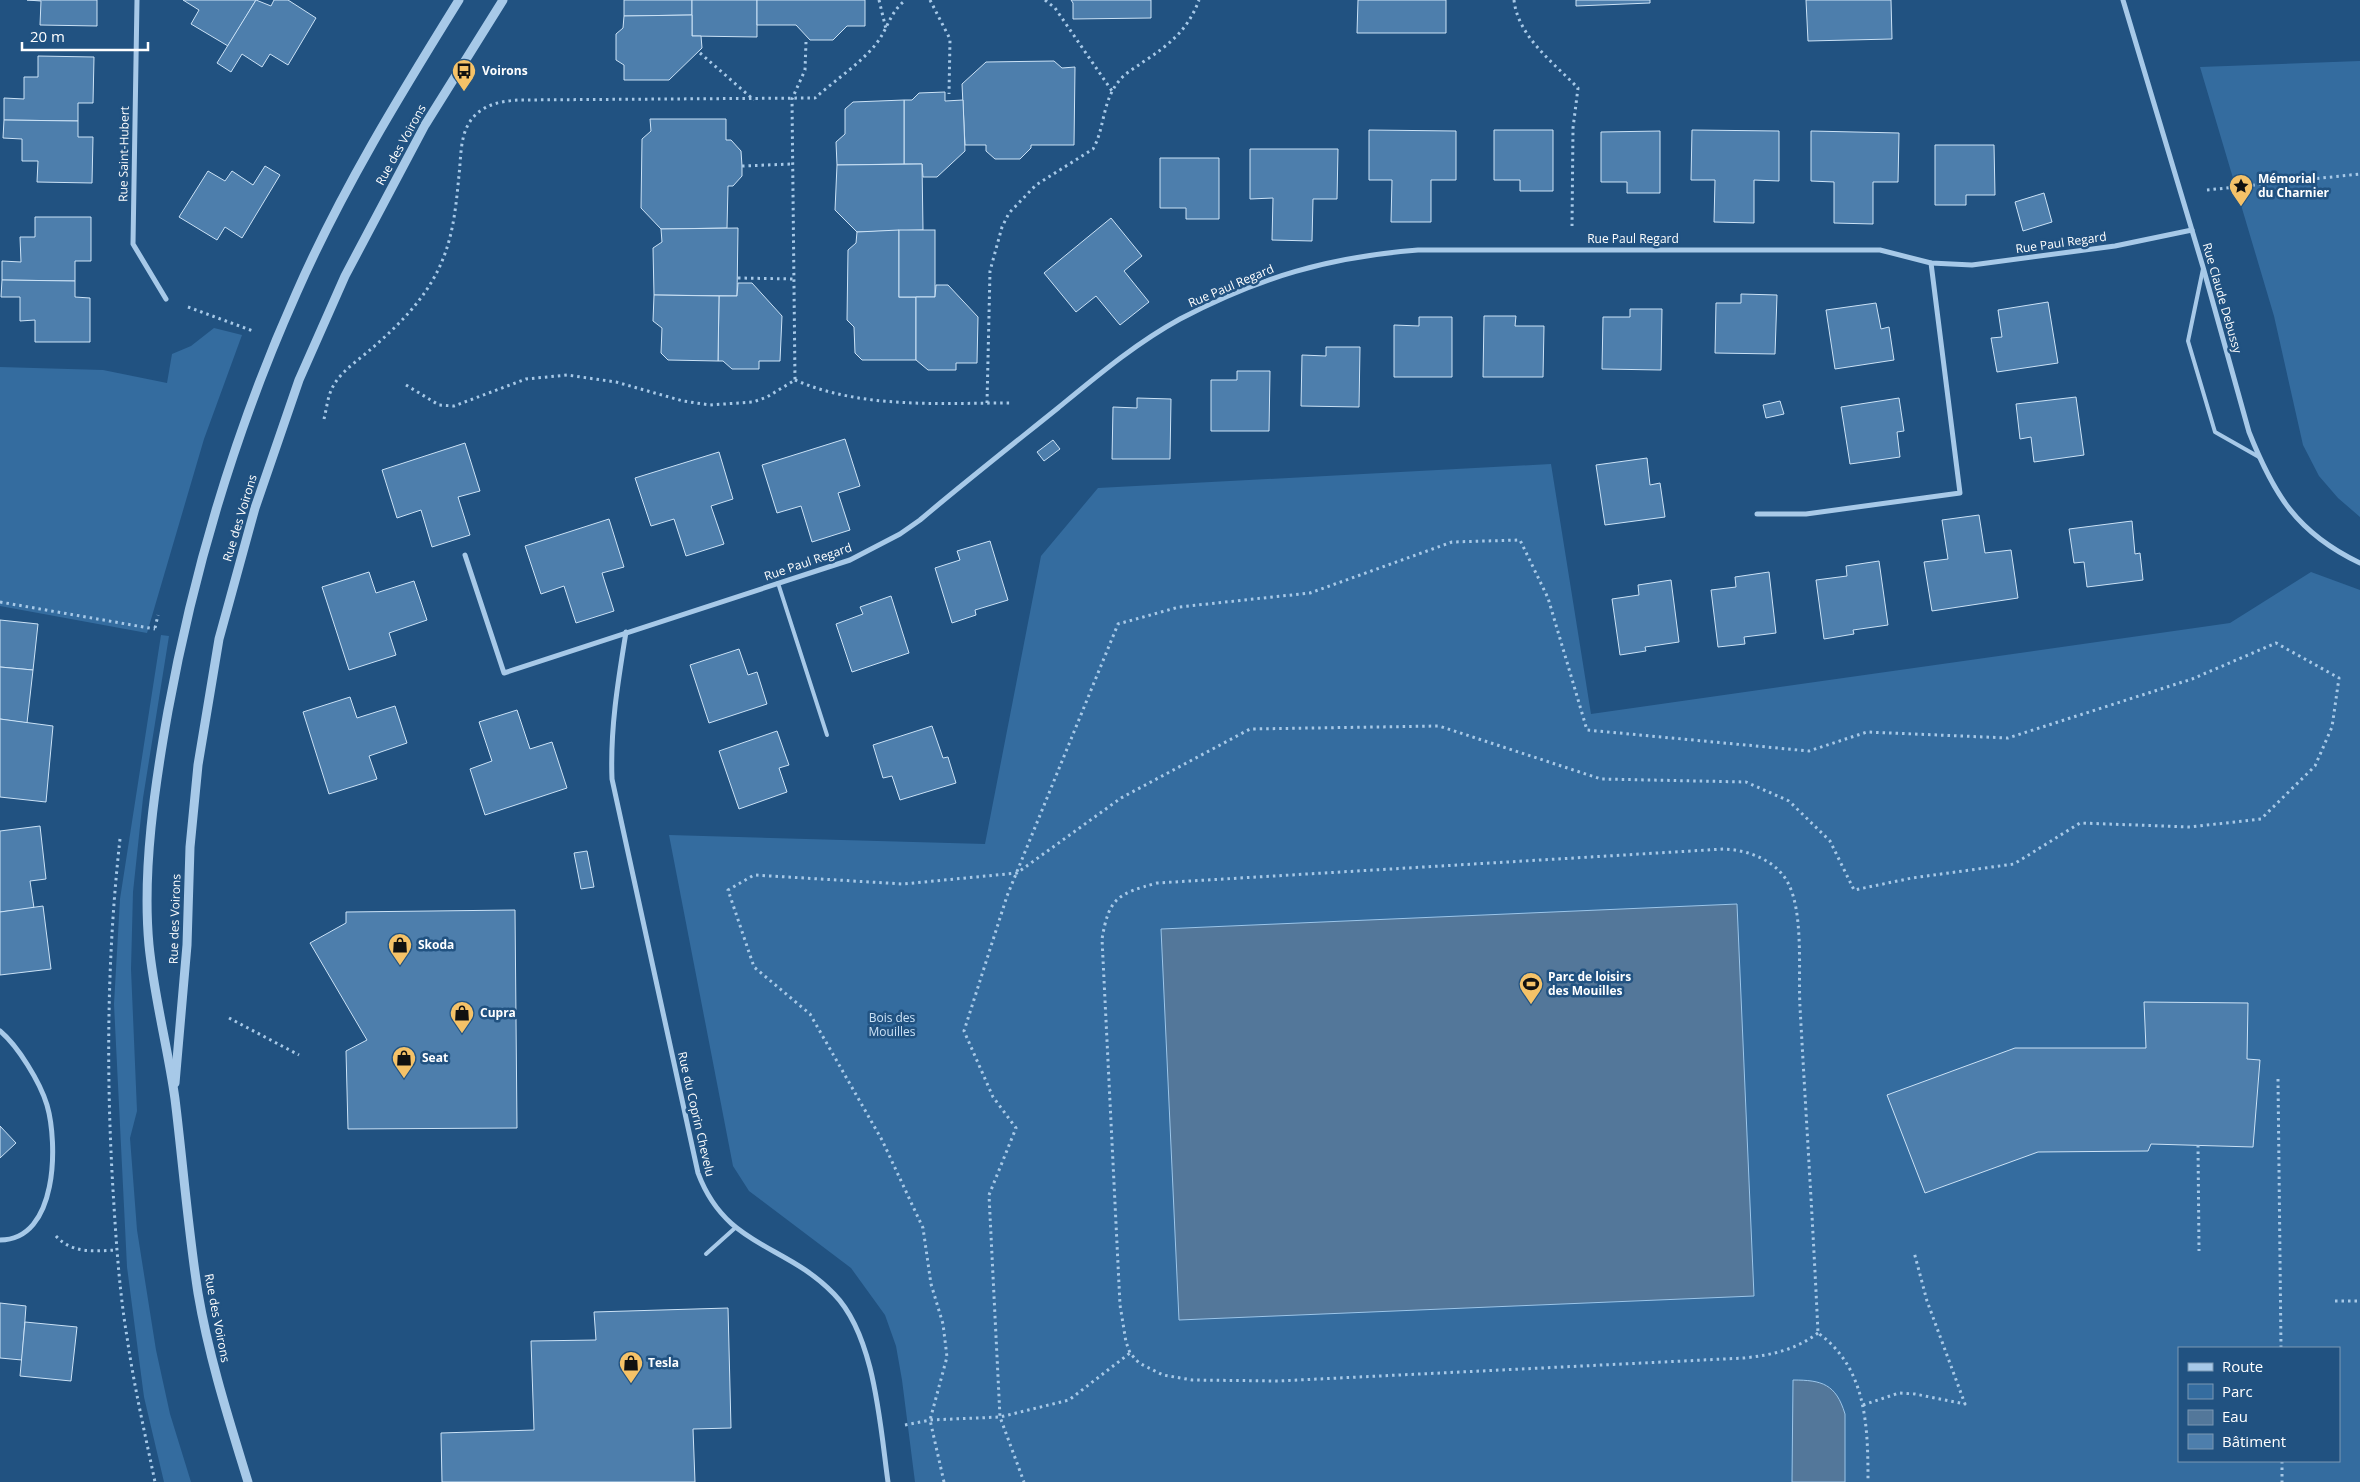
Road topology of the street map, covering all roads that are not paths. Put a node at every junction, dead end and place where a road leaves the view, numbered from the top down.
1 (137, 0) edge
2 (459, 0) edge
3 (503, 0) edge
4 (2123, 0) edge
5 (2192, 230) junction
6 (1931, 263) junction
7 (2203, 267) junction
8 (166, 299) road end
9 (2259, 457) junction
10 (1757, 514) dead end
11 (465, 555) dead end
12 (2360, 563) edge
13 (778, 583) junction
14 (626, 632) junction
15 (827, 734) dead end
16 (0, 1031) edge
17 (174, 1096) junction
18 (735, 1228) junction
19 (0, 1240) edge
20 (706, 1254) dead end
21 (248, 1482) edge
22 (888, 1482) edge

1 - 8 street, Rue Saint-Hubert
2 - 17 street, Rue des Voirons
3 - 17 street, Rue des Voirons
4 - 5 street, Rue Claude Debussy
5 - 6 street, Rue Paul Regard
5 - 7 street, Rue Claude Debussy
6 - 10 street
6 - 13 street, Rue Paul Regard
7 - 9 street, Rue Claude Debussy
7 - 9 lane
9 - 12 street, Rue Claude Debussy
11 - 14 street, Rue Paul Regard
13 - 14 street, Rue Paul Regard
13 - 15 lane
14 - 18 street, Rue du Coprin Chevelu
16 - 19 street
17 - 21 street, Rue des Voirons
18 - 20 lane
18 - 22 street, Rue du Coprin Chevelu

